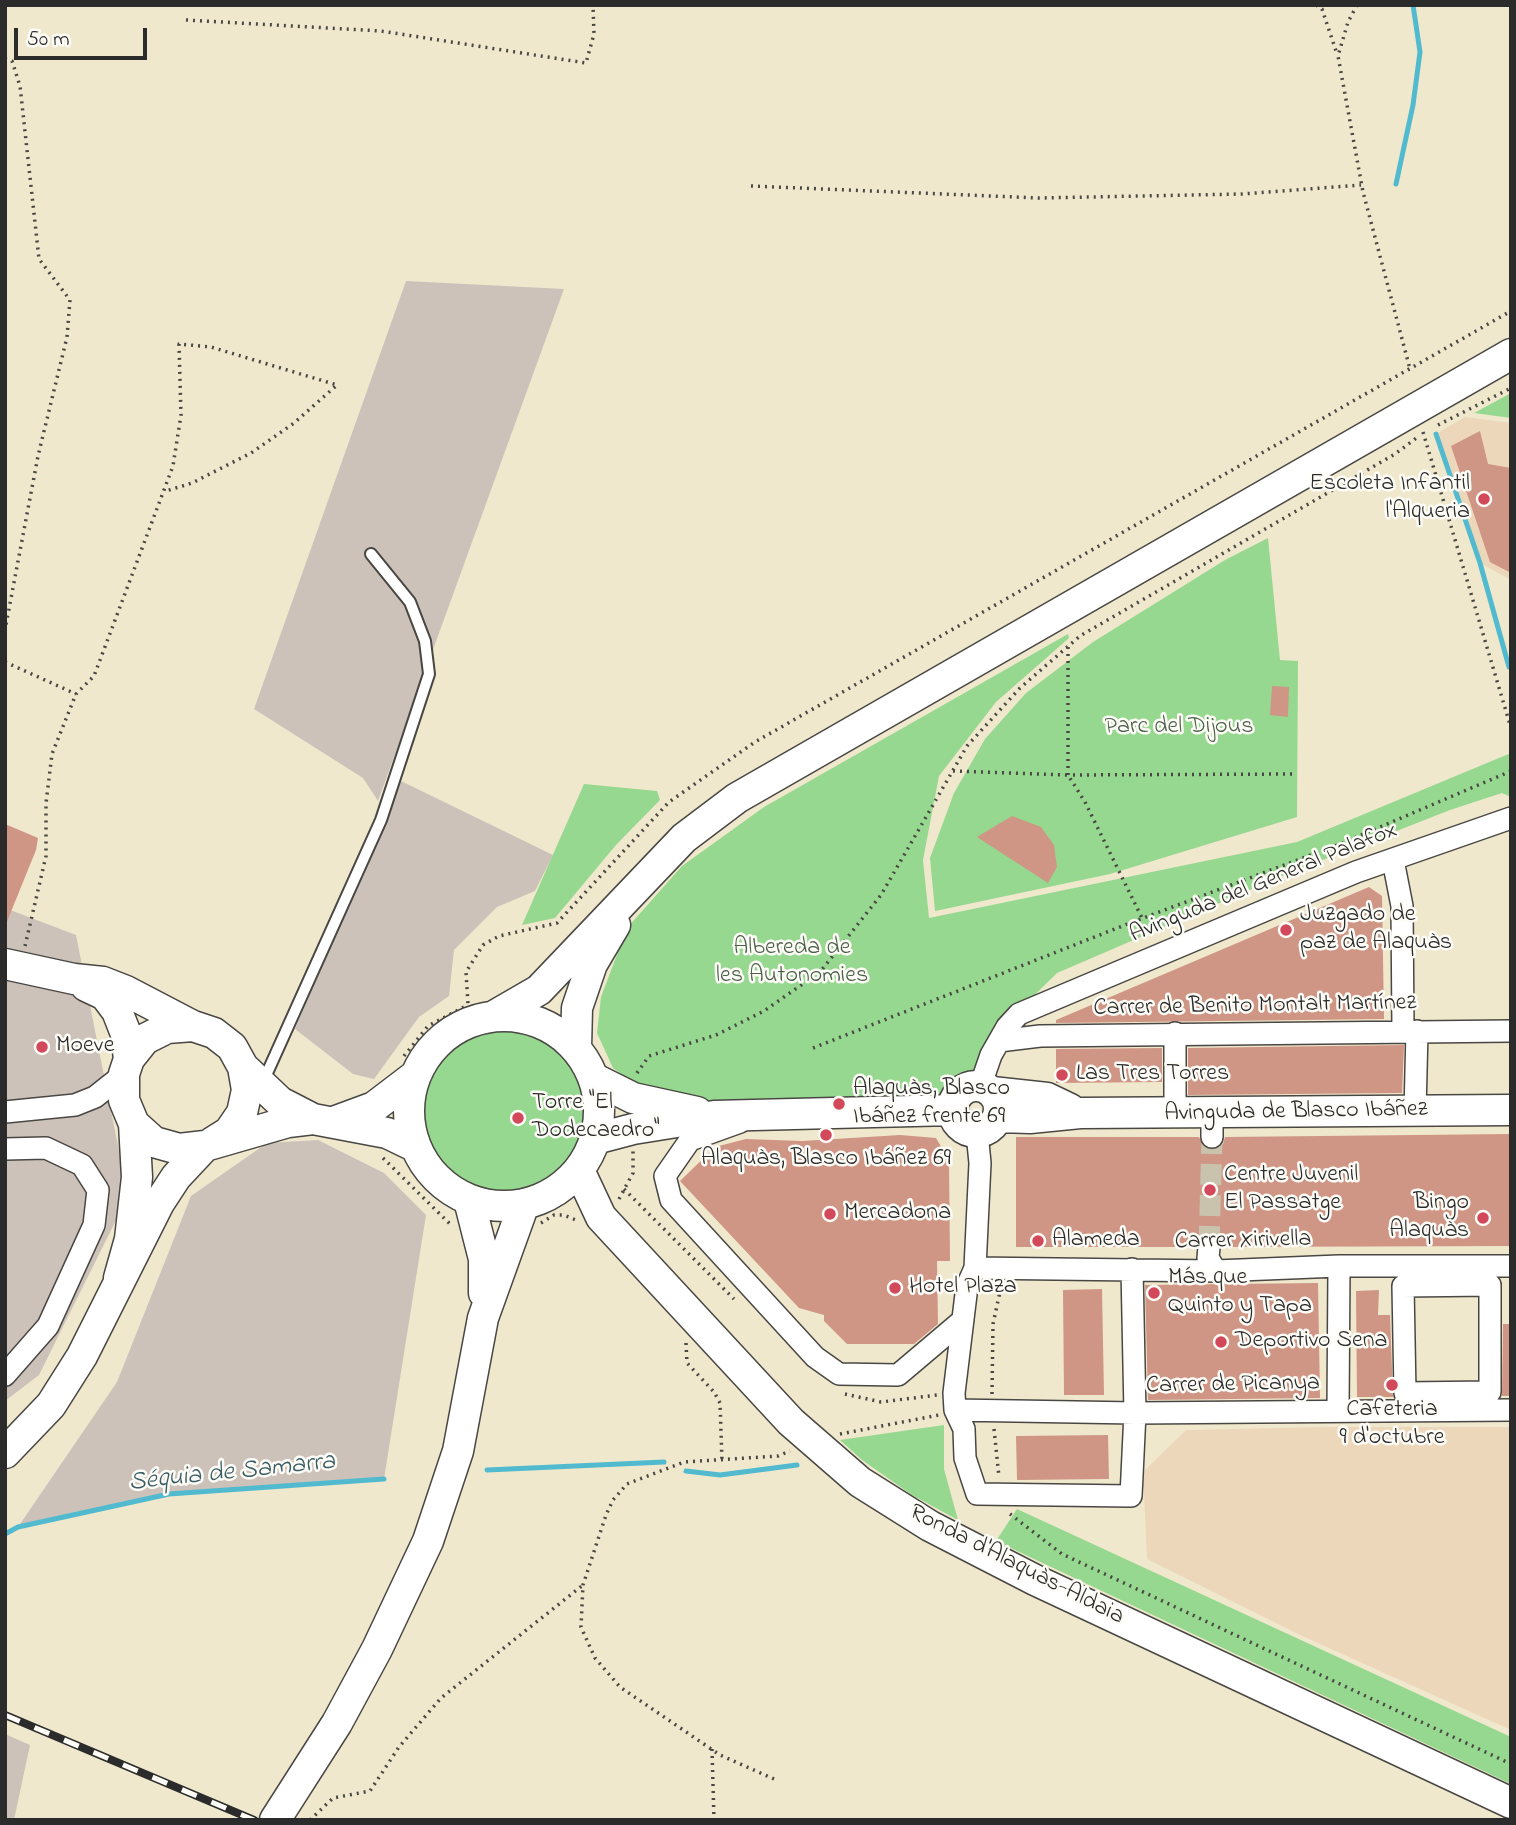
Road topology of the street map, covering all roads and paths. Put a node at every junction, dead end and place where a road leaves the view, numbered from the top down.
1 (593, 5) edge
2 (1316, 5) edge
3 (1357, 5) edge
4 (186, 20) dead end
5 (1338, 56) junction
6 (5, 58) edge
7 (1361, 185) junction
8 (751, 186) dead end
9 (1511, 311) edge
10 (1511, 354) edge
11 (1410, 369) junction
12 (1511, 388) edge
13 (1423, 432) junction
14 (166, 491) junction
15 (371, 554) dead end
16 (5, 630) edge
17 (1068, 647) junction
18 (5, 662) edge
19 (76, 694) junction
20 (1511, 728) edge
21 (953, 771) junction
22 (1511, 771) edge
23 (1294, 774) dead end
24 (1068, 775) junction
25 (1511, 818) edge
26 (1392, 860) junction
27 (636, 889) junction
28 (1142, 918) junction
29 (13, 966) edge
30 (74, 979) junction
31 (1040, 1005) junction
32 (494, 1016) junction
33 (466, 1024) junction
34 (192, 1026) junction
35 (1410, 1031) junction
36 (1511, 1031) edge
37 (1175, 1033) junction
38 (1044, 1036) junction
39 (999, 1041) junction
40 (576, 1048) junction
41 (814, 1048) dead end
42 (127, 1066) junction
43 (416, 1074) junction
44 (252, 1075) junction
45 (593, 1077) junction
46 (633, 1098) junction
47 (987, 1107) junction
48 (1511, 1110) edge
49 (5, 1112) edge
50 (1415, 1112) junction
51 (1175, 1114) junction
52 (714, 1116) junction
53 (755, 1116) junction
54 (324, 1120) junction
55 (134, 1124) junction
56 (633, 1129) junction
57 (595, 1139) junction
58 (207, 1145) junction
59 (416, 1147) junction
60 (5, 1149) edge
61 (378, 1152) dead end
62 (579, 1170) junction
63 (554, 1192) junction
64 (469, 1199) junction
65 (529, 1216) junction
66 (601, 1217) junction
67 (454, 1230) dead end
68 (1209, 1247) tunnel mouth
69 (1339, 1266) junction
70 (1511, 1266) edge
71 (975, 1268) junction
72 (1132, 1269) junction
73 (1006, 1270) junction
74 (1216, 1271) junction
75 (119, 1278) junction
76 (483, 1318) junction
77 (963, 1320) junction
78 (698, 1321) junction
79 (5, 1375) edge
80 (1490, 1392) joint
81 (955, 1410) junction
82 (1511, 1410) edge
83 (992, 1411) junction
84 (1338, 1411) junction
85 (1135, 1413) junction
86 (831, 1436) dead end
87 (798, 1447) dead end
88 (5, 1452) edge
89 (722, 1461) junction
90 (1001, 1496) junction
91 (583, 1586) junction
92 (712, 1749) junction
93 (1511, 1764) edge
94 (775, 1779) dead end
95 (1511, 1803) edge
96 (275, 1820) edge
97 (310, 1820) edge
98 (714, 1820) edge

1 - 4 path
2 - 5 path
3 - 5 path
5 - 7 path
6 - 16 path
7 - 8 path
7 - 11 path
9 - 11 path
10 - 27 street
11 - 33 path
12 - 13 path
13 - 17 path
13 - 20 path
14 - 14 path
14 - 19 path
15 - 44 lane
17 - 21 path
17 - 24 path
18 - 19 path
19 - 29 path
21 - 24 path
21 - 46 path
22 - 28 path
23 - 24 path
24 - 28 path
25 - 26 street, Avinguda del General Palafox
26 - 31 street, Avinguda del General Palafox
26 - 35 street
27 - 32 street
27 - 40 street
28 - 41 path
29 - 30 street
30 - 34 street
30 - 42 street
31 - 38 street
31 - 39 street, Avinguda del General Palafox
32 - 33 street
32 - 40 street
33 - 43 street
34 - 42 street
34 - 44 street
35 - 36 street, Carrer de Benito Montalt Martínez
35 - 37 street, Carrer de Benito Montalt Martínez
35 - 50 street
37 - 38 street, Carrer de Benito Montalt Martínez
37 - 51 street
38 - 39 street, Carrer de Benito Montalt Martínez
39 - 47 street, Avinguda del General Palafox
40 - 45 street
42 - 49 street
42 - 55 street
43 - 54 street
43 - 59 street
44 - 54 street
44 - 58 street
45 - 46 street
45 - 57 street
46 - 52 street
47 - 51 street, Avinguda de Blasco Ibáñez
47 - 53 street
47 - 71 street
48 - 50 street, Avinguda de Blasco Ibáñez
50 - 51 street, Avinguda de Blasco Ibáñez
52 - 53 street
52 - 56 street
53 - 77 street
54 - 58 street
54 - 59 street
55 - 58 street
55 - 75 street
56 - 57 street
56 - 66 path
57 - 62 street
58 - 75 street
59 - 64 street
60 - 79 street
61 - 67 path
62 - 63 street
62 - 66 street
63 - 65 street
63 - 66 street
64 - 65 street
64 - 76 street
65 - 66 path
65 - 76 street
66 - 78 street, Ronda d'Alaquàs-Aldaia
68 - 74 street
69 - 70 street, Carrer Xirivella
69 - 74 street, Carrer Xirivella
69 - 84 street
71 - 73 street, Carrer Xirivella
71 - 77 street
72 - 73 street, Carrer Xirivella
72 - 74 street, Carrer Xirivella
72 - 85 street
73 - 83 path
75 - 88 street
76 - 96 street
77 - 81 street
78 - 89 path
78 - 95 street, Ronda d'Alaquàs-Aldaia
80 - 80 street
81 - 83 street, Carrer de Picanya
81 - 86 path
81 - 90 street
82 - 84 street, Carrer de Picanya
83 - 85 street, Carrer de Picanya
83 - 90 path
84 - 85 street, Carrer de Picanya
85 - 90 street
87 - 89 path
89 - 91 path
90 - 93 path
91 - 92 path
91 - 97 path
92 - 94 path
92 - 98 path

